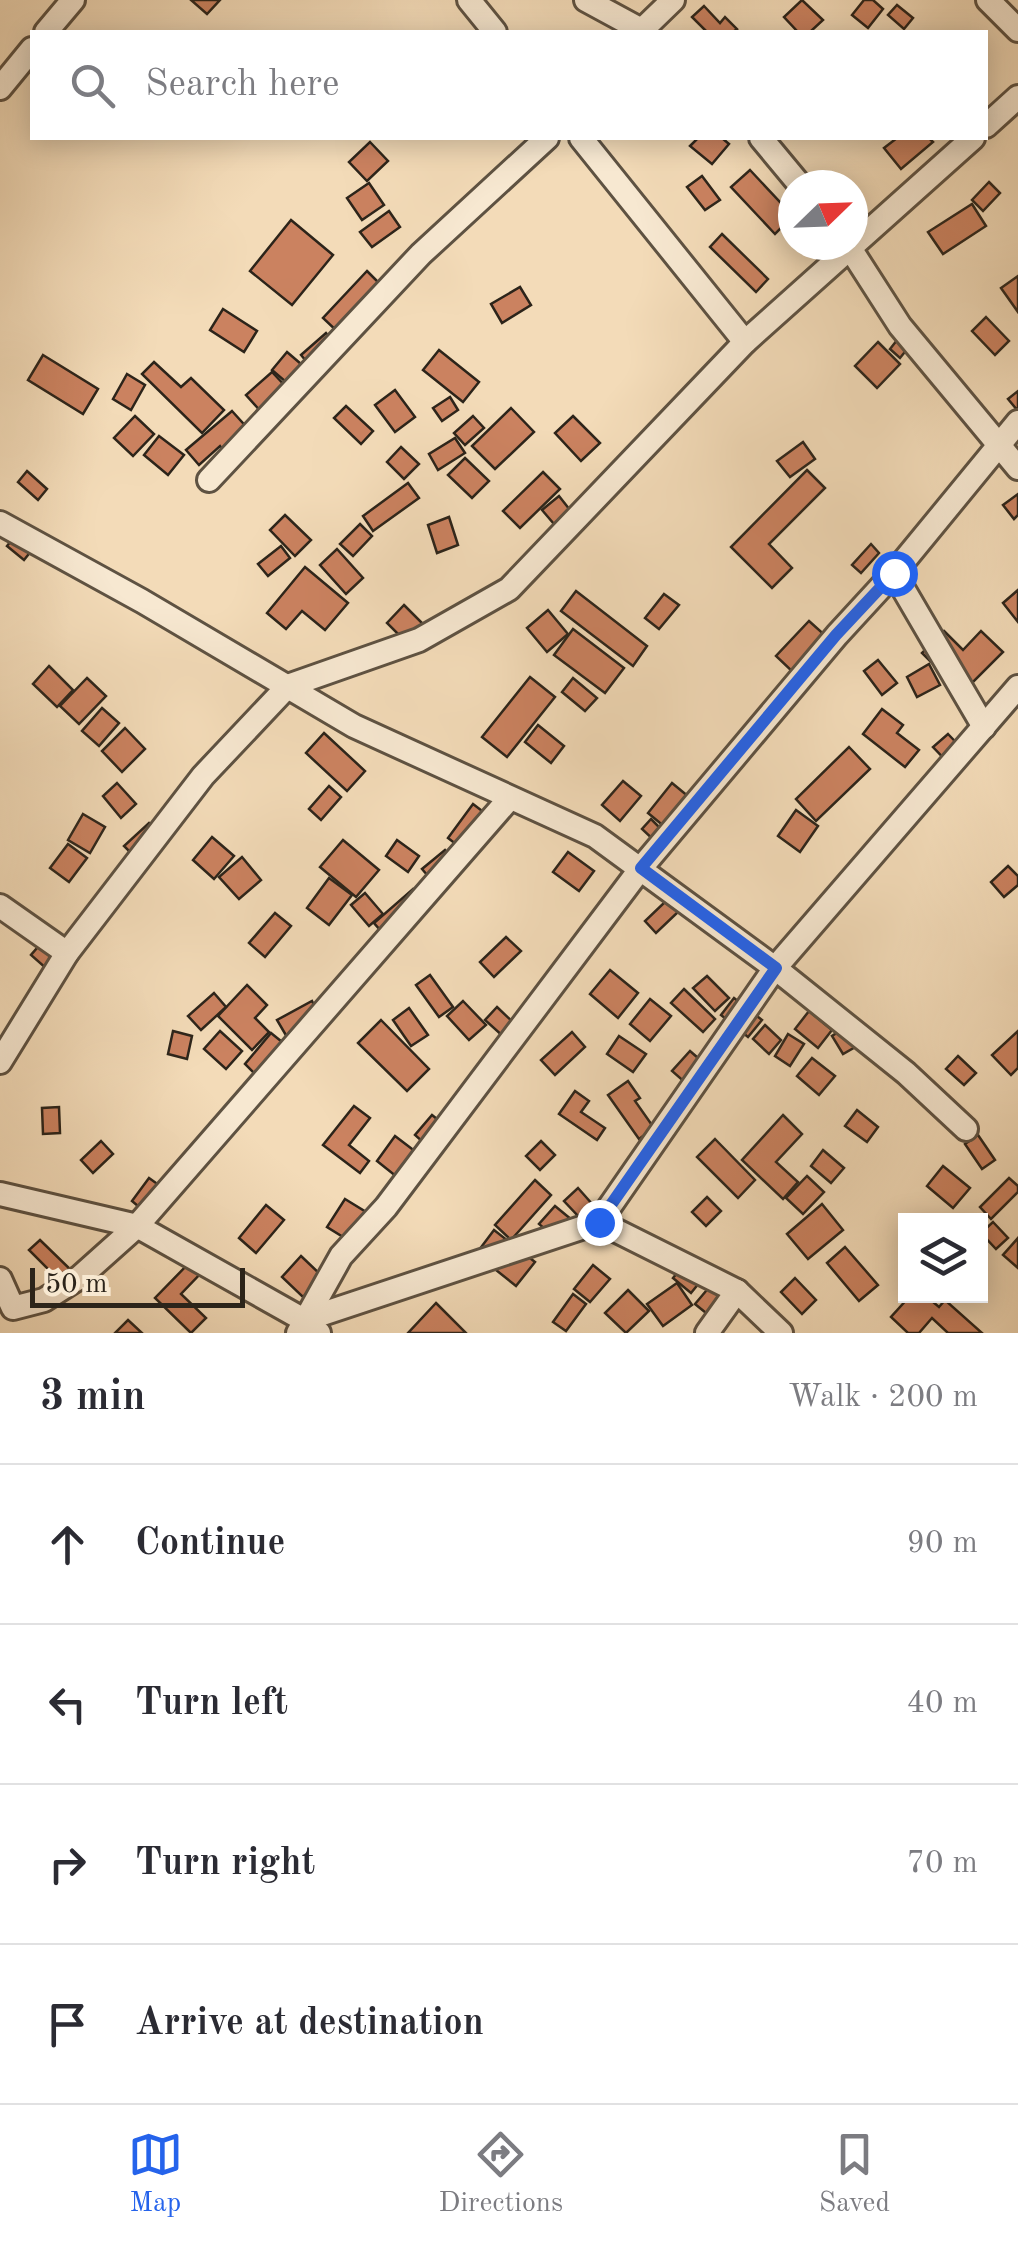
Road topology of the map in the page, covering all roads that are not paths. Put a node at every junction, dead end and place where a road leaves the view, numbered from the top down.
1 (73, 0) edge
2 (469, 0) edge
3 (586, 0) edge
4 (673, 0) edge
5 (988, 0) edge
6 (48, 30) edge
7 (494, 30) edge
8 (638, 30) edge
9 (644, 30) edge
10 (1018, 30) edge
11 (30, 51) edge
12 (0, 88) edge
13 (1018, 96) edge
14 (988, 124) edge
15 (545, 140) edge
16 (583, 140) edge
17 (763, 140) edge
18 (972, 140) edge
19 (788, 170) edge
20 (868, 231) edge
21 (836, 260) edge
22 (858, 260) edge
23 (745, 342) junction
24 (1018, 422) edge
25 (998, 444) junction
26 (1018, 468) edge
27 (209, 480) dead end
28 (0, 523) edge
29 (894, 573) junction
30 (288, 686) junction
31 (1018, 687) edge
32 (984, 728) junction
33 (509, 799) junction
34 (641, 868) junction
35 (0, 906) edge
36 (67, 953) junction
37 (776, 968) junction
38 (0, 1062) edge
39 (966, 1129) dead end
40 (0, 1194) edge
41 (599, 1222) junction
42 (137, 1226) junction
43 (0, 1279) edge
44 (737, 1292) junction
45 (307, 1329) edge
46 (707, 1333) edge
47 (782, 1333) edge

1 - 6 street
2 - 7 street
3 - 8 street
4 - 9 street
5 - 10 street
11 - 12 street
13 - 14 street
15 - 27 street
16 - 23 street
17 - 19 street
18 - 20 street
21 - 23 street
22 - 25 street
23 - 30 street
24 - 25 street
25 - 26 street
25 - 29 street
28 - 30 street
29 - 32 street
29 - 34 street
30 - 33 street
30 - 36 street
31 - 32 street
32 - 37 street
33 - 34 street
33 - 42 street
34 - 37 street
34 - 45 street
35 - 36 street
36 - 38 street
37 - 39 street
37 - 41 street
40 - 42 street
41 - 44 street
41 - 45 street
42 - 43 street
42 - 45 street
44 - 46 street
44 - 47 street

